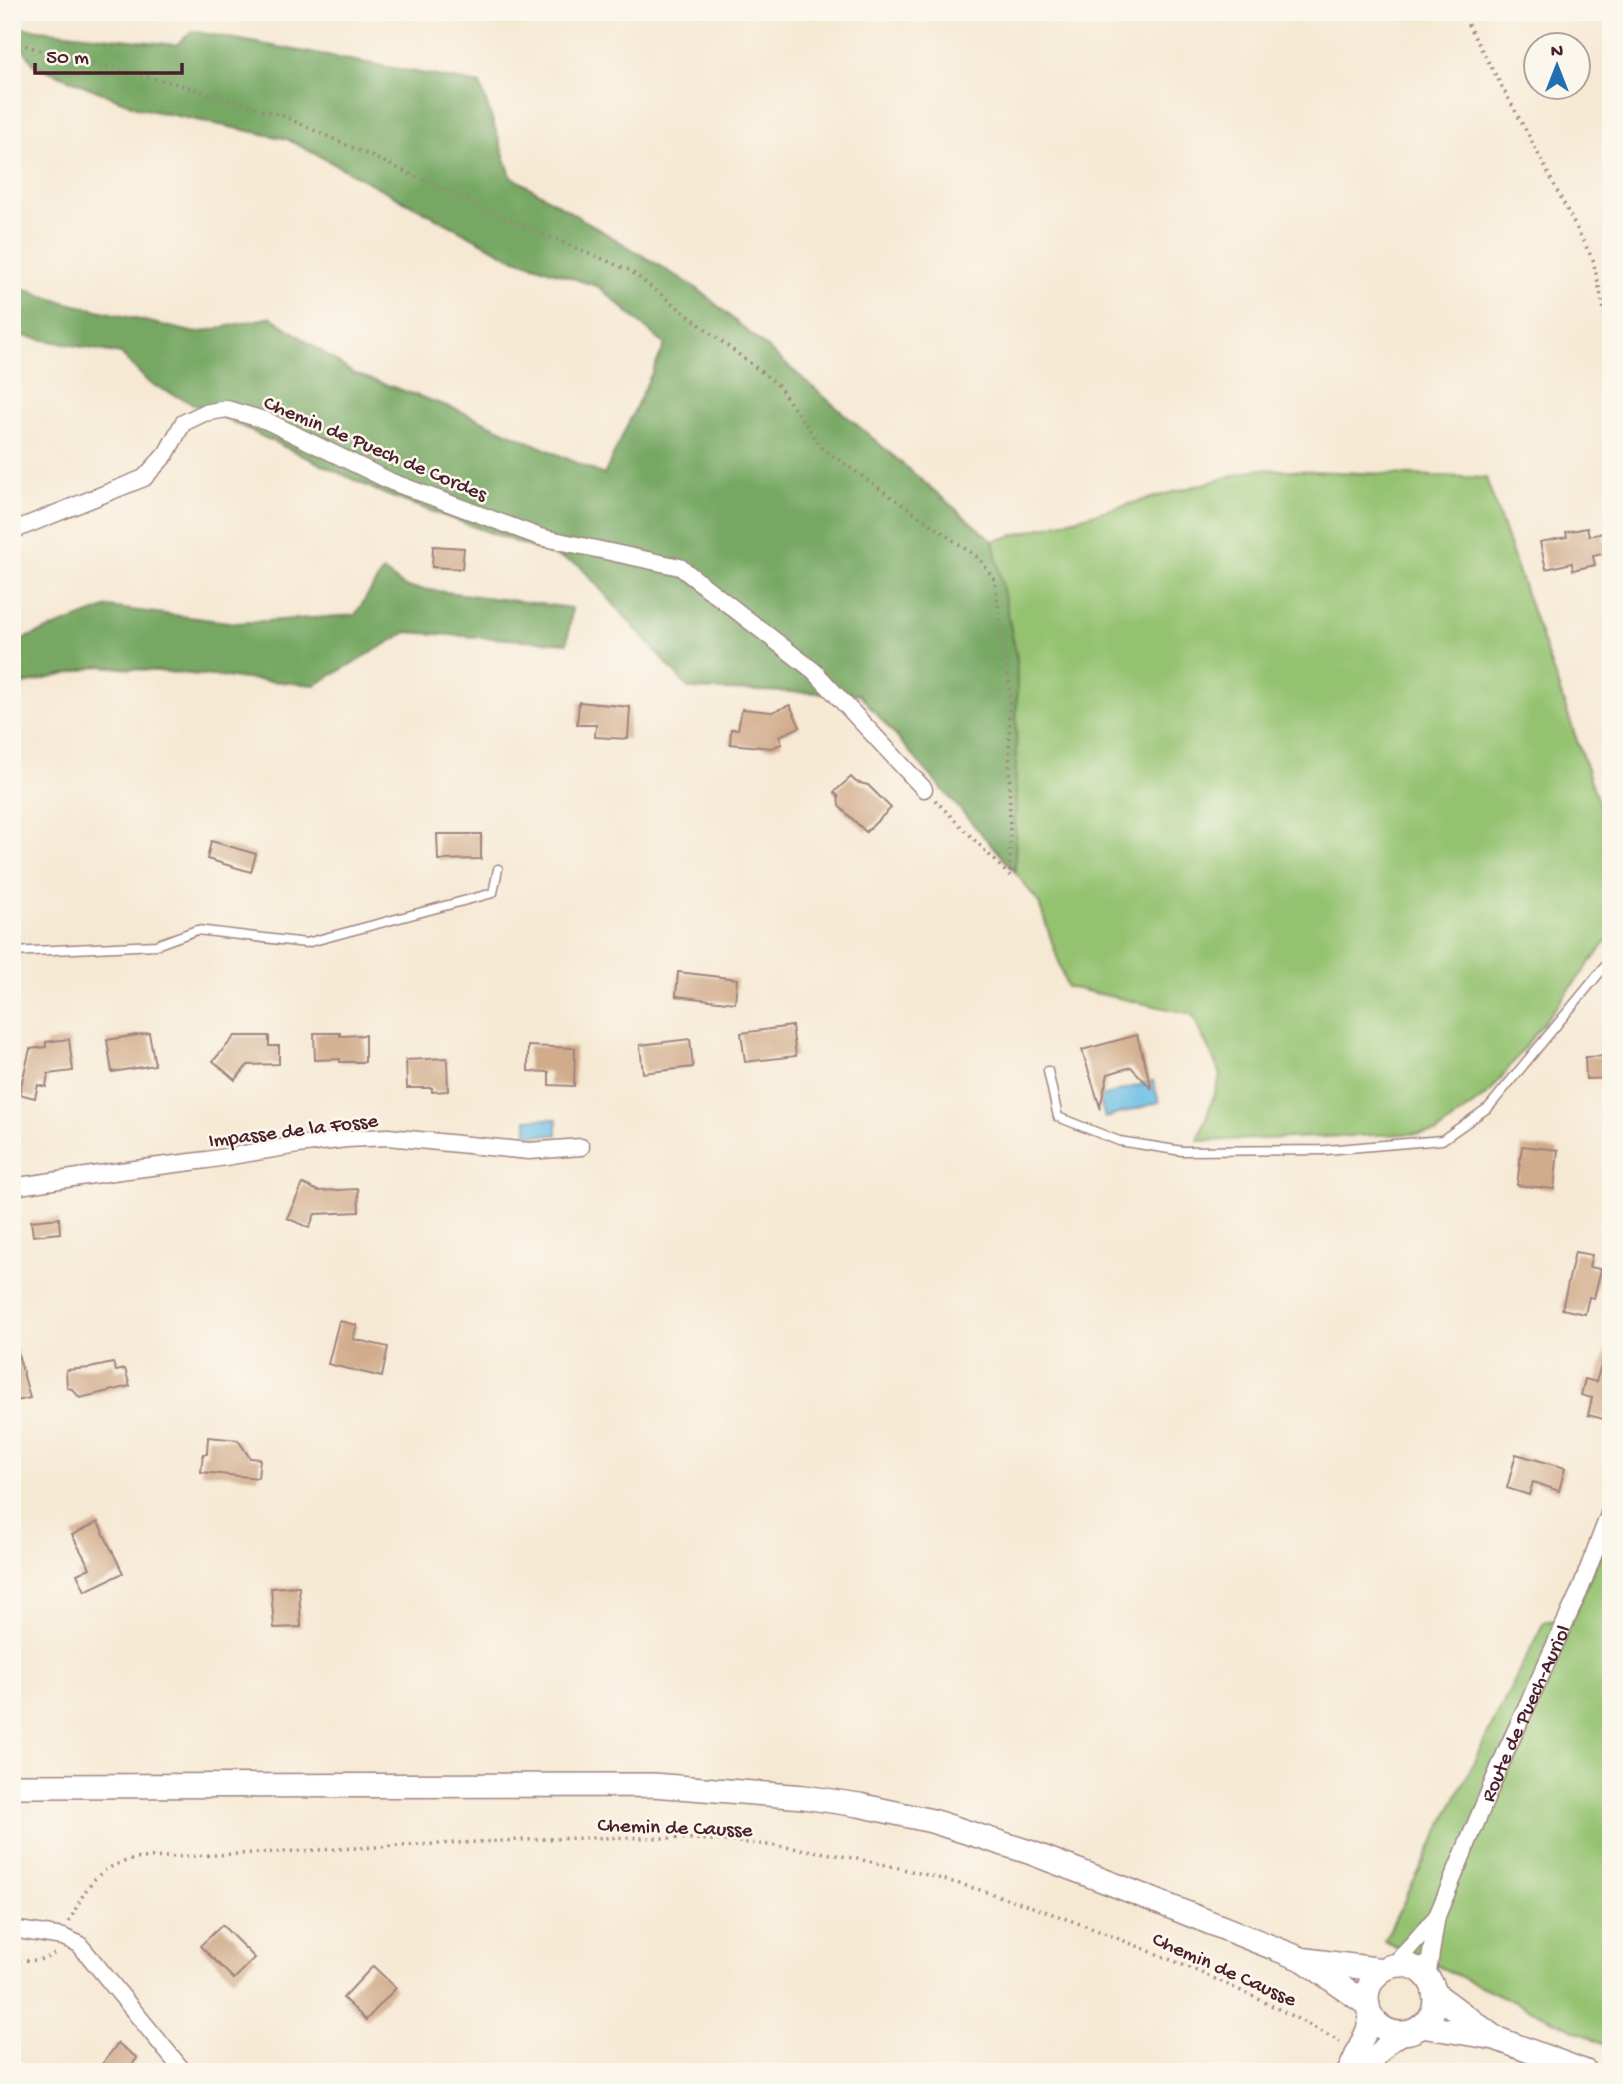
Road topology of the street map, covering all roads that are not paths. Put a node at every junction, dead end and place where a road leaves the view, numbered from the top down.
1 (12, 531) edge
2 (924, 789) road end
3 (498, 869) dead end
4 (12, 952) edge
5 (1611, 959) edge
6 (1048, 1071) dead end
7 (581, 1147) dead end
8 (12, 1187) edge
9 (1611, 1509) edge
10 (12, 1786) edge
11 (1437, 1916) junction
12 (12, 1929) edge
13 (1304, 1960) junction
14 (1388, 1968) junction
15 (1430, 1986) junction
16 (1369, 2010) junction
17 (1412, 2030) junction
18 (1495, 2038) junction
19 (184, 2072) edge
20 (1349, 2072) edge
21 (1363, 2072) edge
22 (1586, 2072) edge

1 - 2 street, Chemin de Puech de Cordes
3 - 4 lane
5 - 6 lane
7 - 8 street, Impasse de la Fosse
9 - 11 street, Route de Puech-Auriol
10 - 13 main road
11 - 14 street
11 - 15 street
12 - 19 street
13 - 14 main road
13 - 16 main road
14 - 15 main road
14 - 16 main road
15 - 17 main road
15 - 18 main road
16 - 17 main road
16 - 20 street
17 - 18 main road
17 - 21 street
18 - 22 main road

